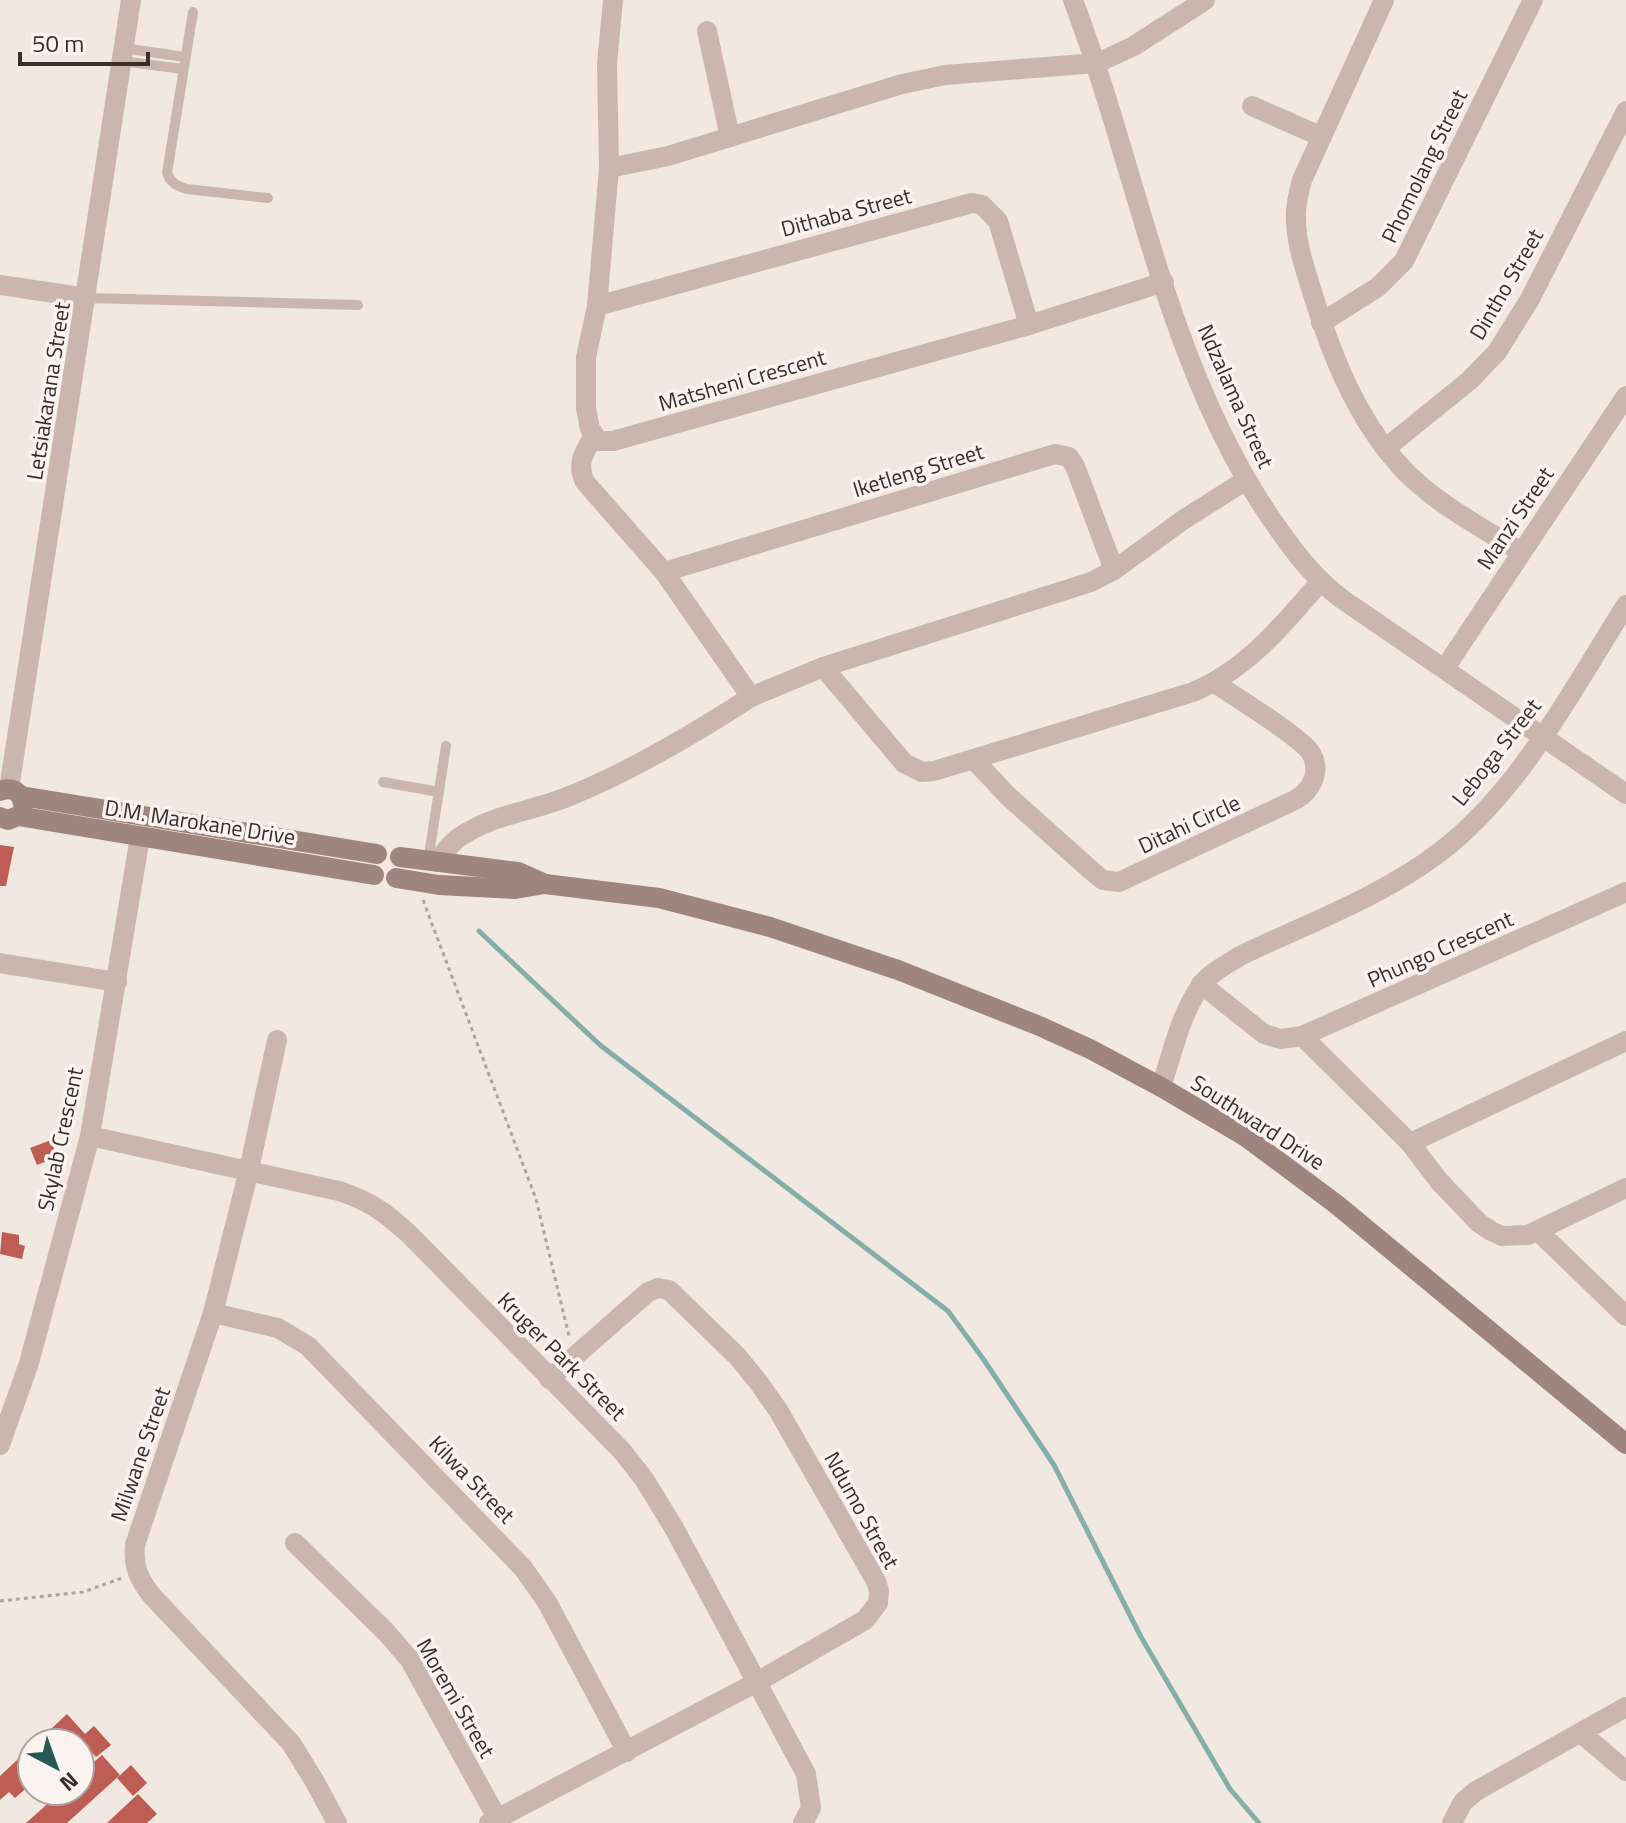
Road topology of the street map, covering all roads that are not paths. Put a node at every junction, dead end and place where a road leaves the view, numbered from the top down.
1 (131, 0) edge
2 (613, 0) edge
3 (1073, 0) edge
4 (1205, 0) edge
5 (1384, 0) edge
6 (1533, 0) edge
7 (193, 12) dead end
8 (707, 31) dead end
9 (122, 55) junction
10 (184, 63) junction
11 (1097, 63) junction
12 (1252, 106) dead end
13 (1626, 111) edge
14 (730, 137) junction
15 (1322, 137) junction
16 (609, 168) junction
17 (268, 198) dead end
18 (1164, 282) junction
19 (0, 285) edge
20 (87, 298) junction
21 (358, 305) dead end
22 (597, 306) junction
23 (1321, 323) junction
24 (1029, 325) junction
25 (1626, 396) edge
26 (594, 436) junction
27 (1386, 448) junction
28 (1246, 480) junction
29 (1521, 552) junction
30 (1114, 570) junction
31 (664, 572) junction
32 (1320, 582) junction
33 (1626, 605) edge
34 (823, 667) junction
35 (1445, 668) junction
36 (1215, 683) junction
37 (751, 697) junction
38 (1543, 736) junction
39 (446, 746) dead end
40 (974, 760) junction
41 (383, 782) dead end
42 (439, 792) junction
43 (1626, 794) edge
44 (10, 802) edge
45 (140, 837) junction
46 (400, 857) junction
47 (433, 862) junction
48 (376, 865) junction
49 (406, 880) junction
50 (545, 884) junction
51 (1626, 892) edge
52 (805, 938) joint
53 (0, 963) edge
54 (117, 982) junction
55 (1201, 984) junction
56 (1302, 1036) junction
57 (277, 1040) dead end
58 (1626, 1041) edge
59 (1161, 1087) junction
60 (90, 1136) junction
61 (1410, 1143) junction
62 (249, 1170) junction
63 (1626, 1188) edge
64 (1539, 1232) junction
65 (213, 1313) junction
66 (1626, 1316) edge
67 (549, 1379) junction
68 (1626, 1444) edge
69 (0, 1445) edge
70 (295, 1543) dead end
71 (757, 1682) junction
72 (1626, 1707) edge
73 (1581, 1733) junction
74 (627, 1752) junction
75 (1626, 1771) edge
76 (493, 1821) edge
77 (337, 1823) edge
78 (803, 1823) edge
79 (1452, 1823) edge

1 - 9 street, Letsiakarana Street
2 - 16 street
3 - 11 street, Ndzalama Street
4 - 11 street
5 - 15 street
6 - 23 street, Phomolang Street
7 - 10 lane
8 - 14 street
9 - 10 lane
9 - 20 street, Letsiakarana Street
10 - 17 lane
11 - 14 street
11 - 18 street, Ndzalama Street
12 - 15 street
13 - 27 street, Dintho Street
14 - 16 street
15 - 23 street
16 - 22 street
18 - 24 street, Matsheni Crescent
18 - 28 street, Ndzalama Street
19 - 20 street
20 - 21 lane
20 - 44 street, Letsiakarana Street
22 - 24 street, Dithaba Street
22 - 26 street
23 - 27 street
24 - 26 street, Matsheni Crescent
25 - 29 street, Manzi Street
26 - 31 street
27 - 29 street
28 - 30 street
28 - 32 street, Ndzalama Street
29 - 35 street, Manzi Street
30 - 31 street, Iketleng Street
30 - 34 street
31 - 37 street
32 - 35 street, Ndzalama Street
32 - 36 street
33 - 38 street, Leboga Street
34 - 37 street
34 - 40 street
35 - 38 street, Ndzalama Street
36 - 40 street
36 - 40 street, Ditahi Circle
37 - 47 street
38 - 43 street
38 - 55 street, Leboga Street
39 - 42 lane
41 - 42 lane
42 - 47 lane
44 - 45 main road, D.M. Marokane Drive
44 - 48 main road, D.M. Marokane Drive
45 - 48 main road, D.M. Marokane Drive
45 - 54 street, Skylab Crescent
46 - 47 main road, D.M. Marokane Drive
46 - 48 main road, D.M. Marokane Drive
46 - 49 main road
47 - 50 main road, D.M. Marokane Drive
48 - 49 main road, D.M. Marokane Drive
49 - 50 main road, D.M. Marokane Drive
50 - 52 main road, D.M. Marokane Drive
51 - 56 street, Phungo Crescent
52 - 59 main road, Southward Drive
53 - 54 street
54 - 60 street, Skylab Crescent
55 - 56 street, Phungo Crescent
55 - 59 street
56 - 61 street
57 - 62 street, Milwane Street
58 - 61 street
59 - 68 main road, Southward Drive
60 - 62 street, Kruger Park Street
60 - 69 street, Skylab Crescent
61 - 64 street
62 - 65 street, Milwane Street
62 - 67 street, Kruger Park Street
63 - 64 street
64 - 66 street
65 - 74 street, Kilwa Street
65 - 77 street, Milwane Street
67 - 71 street, Kruger Park Street
67 - 71 street, Ndumo Street
70 - 76 street, Moremi Street
71 - 74 street, Ndumo Street
71 - 78 street, Kruger Park Street
72 - 73 street
73 - 75 street
73 - 79 street
74 - 76 street, Ndumo Street

